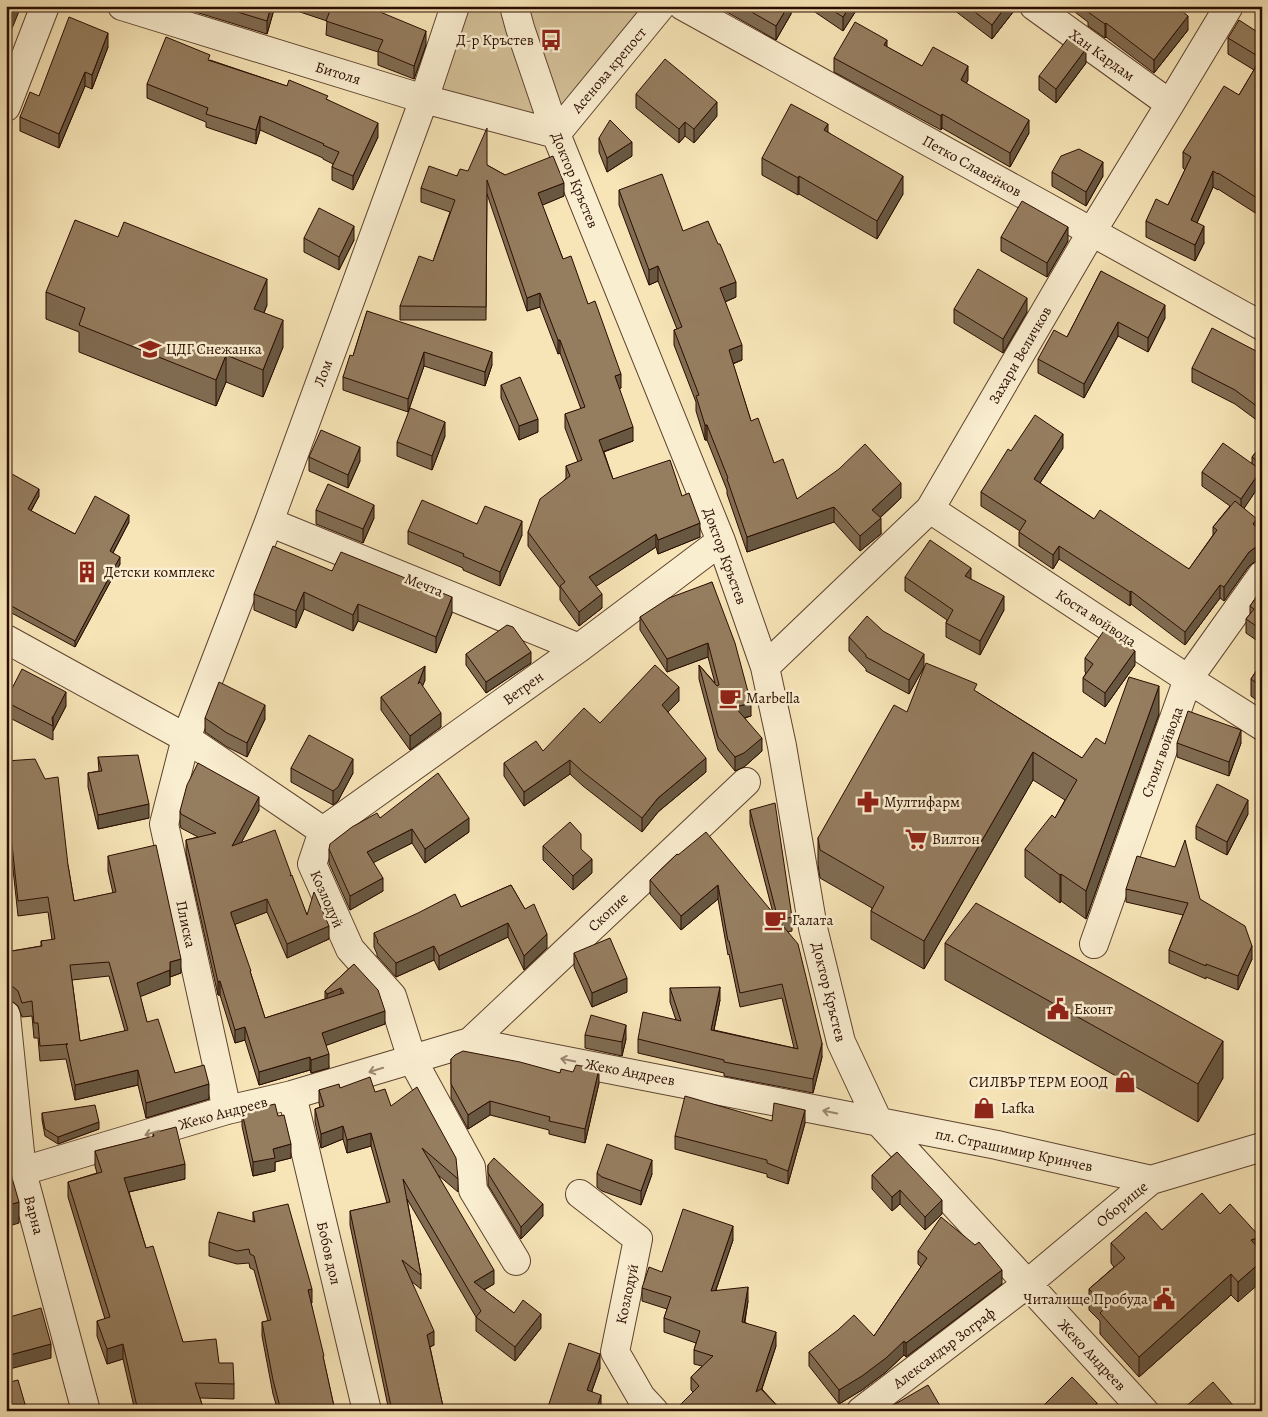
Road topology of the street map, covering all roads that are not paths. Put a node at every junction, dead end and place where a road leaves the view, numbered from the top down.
1 (44, 6) edge
2 (122, 6) edge
3 (455, 6) edge
4 (514, 6) edge
5 (662, 6) edge
6 (683, 6) edge
7 (1034, 6) edge
8 (1228, 6) edge
9 (424, 99) junction
10 (1170, 104) junction
11 (6, 107) edge
12 (556, 134) junction
13 (1091, 233) junction
14 (1262, 326) edge
15 (930, 509) junction
16 (268, 522) junction
17 (721, 541) junction
18 (1262, 576) edge
19 (6, 639) edge
20 (579, 648) junction
21 (766, 667) junction
22 (1188, 679) junction
23 (1262, 726) edge
24 (186, 738) junction
25 (746, 782) dead end
26 (323, 831) junction
27 (1094, 944) dead end
28 (6, 1014) edge
29 (470, 1042) junction
30 (412, 1059) junction
31 (292, 1095) junction
32 (226, 1110) junction
33 (878, 1121) junction
34 (1262, 1147) edge
35 (14, 1174) edge
36 (1151, 1180) junction
37 (580, 1194) dead end
38 (516, 1262) dead end
39 (1027, 1284) junction
40 (863, 1410) edge
41 (86, 1411) edge
42 (367, 1411) edge
43 (654, 1411) edge
44 (1144, 1411) edge

1 - 11 street
2 - 9 street, Битоля
3 - 9 street, Лом
4 - 12 street, Доктор Кръстев
5 - 12 street, Асенова крепост
6 - 13 street, Петко Славейков
7 - 10 street, Хан Кардам
8 - 10 street, Захари Величков
9 - 12 street, Битоля
9 - 16 street, Лом
10 - 13 street, Захари Величков
12 - 17 street, Доктор Кръстев
13 - 14 street, Петко Славейков
13 - 15 street, Захари Величков
15 - 21 street, Захари Величков
15 - 22 street, Коста войвода
16 - 20 street, Мечта
16 - 24 street, Лом
17 - 20 street, Ветрен
17 - 21 street, Доктор Кръстев
18 - 22 street, Стоил войвода
19 - 24 street
20 - 26 street, Ветрен
21 - 33 street, Доктор Кръстев
22 - 23 street, Коста войвода
22 - 27 street, Стоил войвода
24 - 26 street
24 - 32 street, Плиска
25 - 29 street, Скопие
26 - 30 street, Козлодуй
28 - 35 street, Варна
29 - 30 street, Жеко Андреев
33 -> 29 street, Жеко Андреев
30 -> 31 street, Жеко Андреев
30 - 38 street, Козлодуй
31 - 32 street, Жеко Андреев
31 - 42 street, Бобов дол
32 -> 35 street, Жеко Андреев
33 - 36 street, пл. Страшимир Кринчев
33 - 39 street, Жеко Андреев
34 - 36 street, Оборище
35 - 41 street, Варна
36 - 39 street, Оборище
37 - 43 street, Козлодуй
39 - 40 street, Александър Зограф
39 - 44 street, Жеко Андреев

